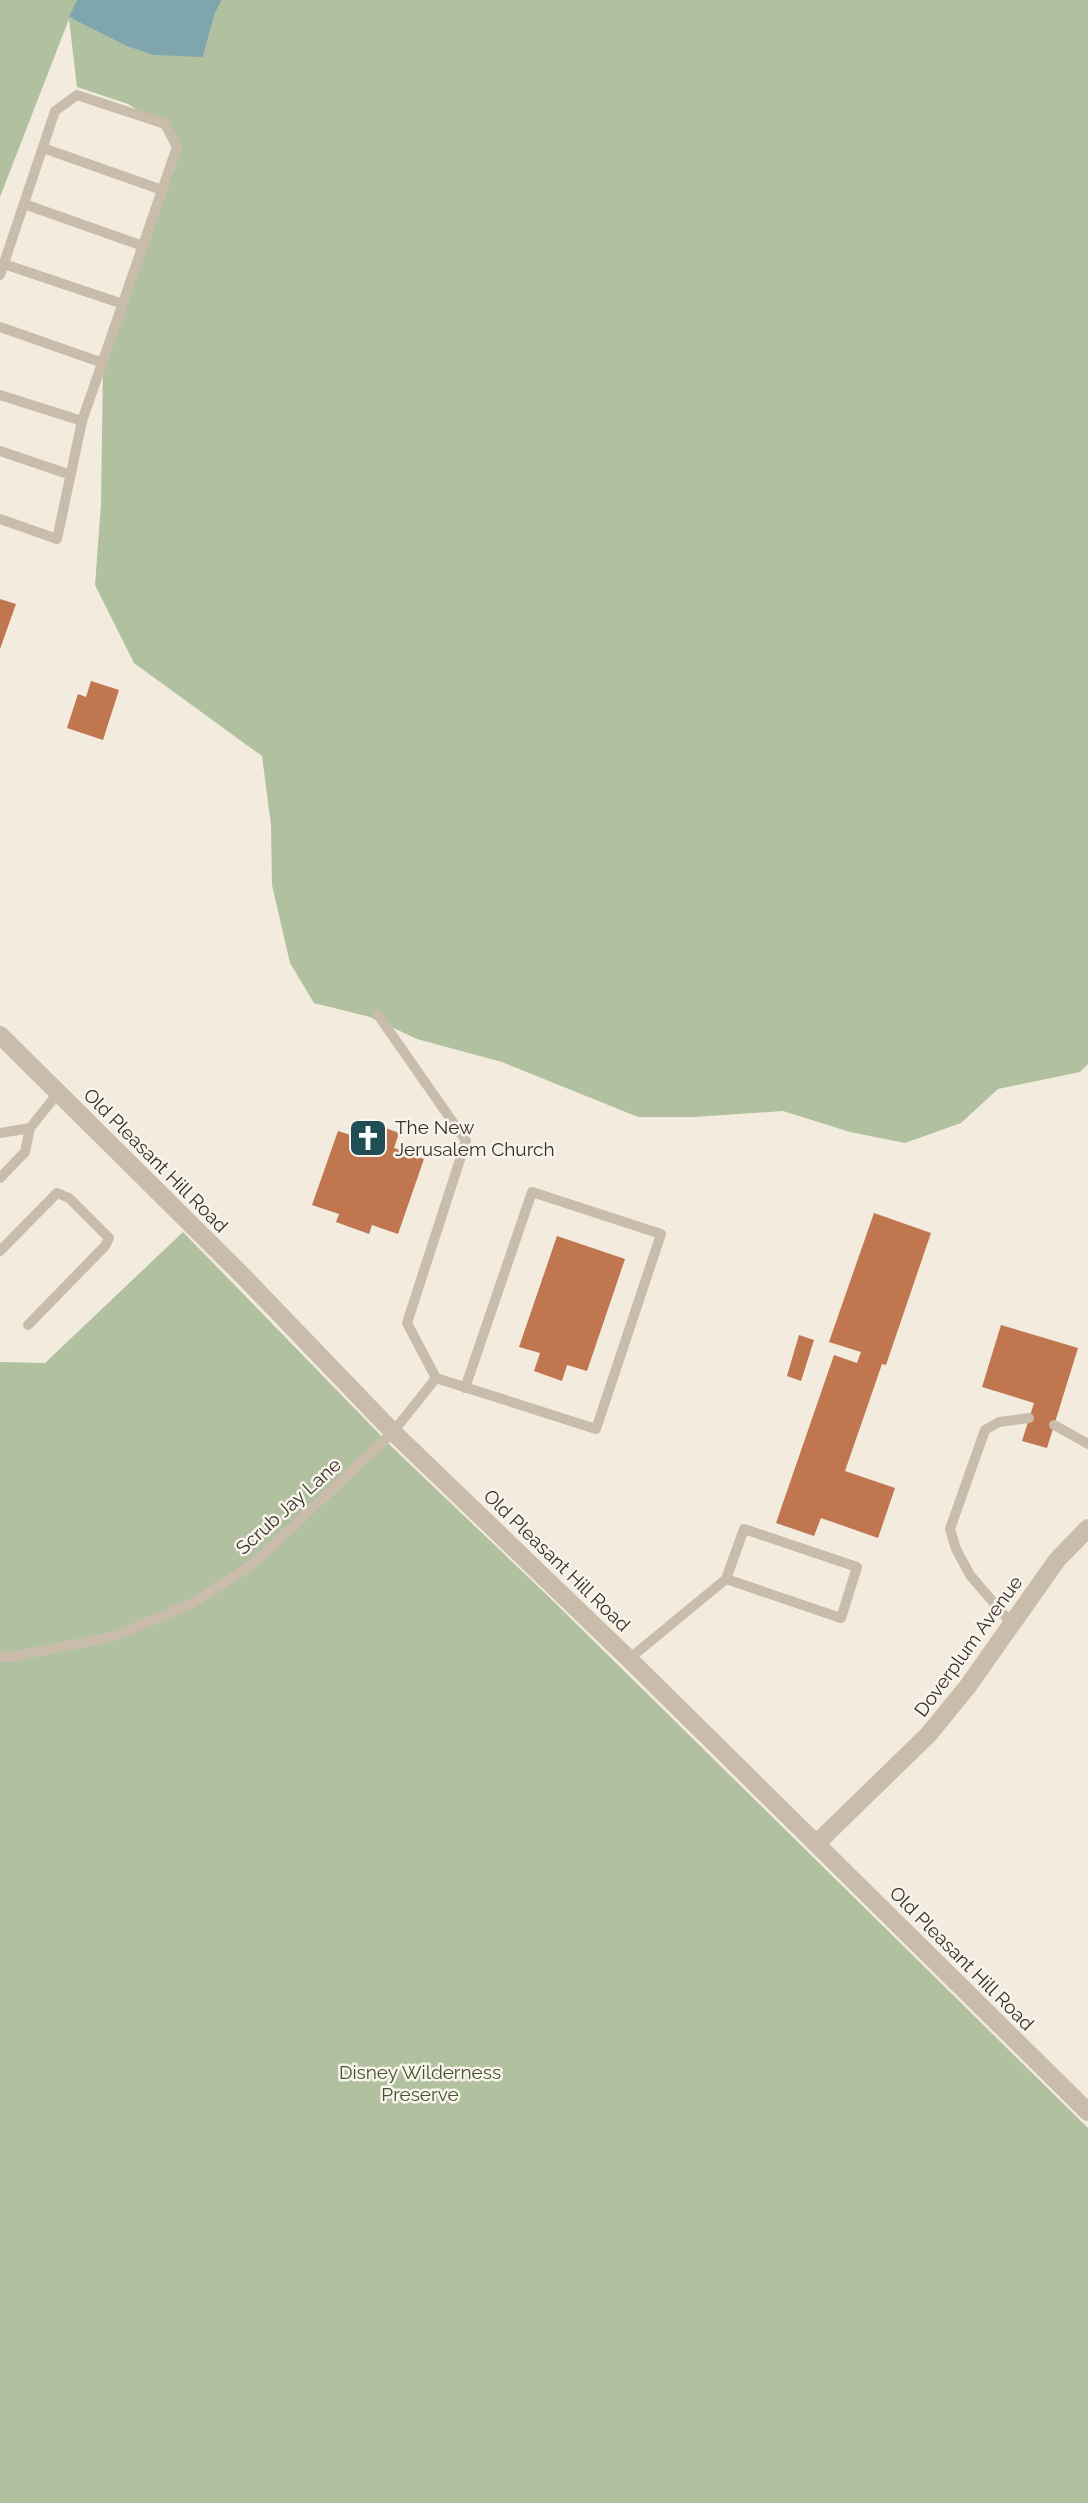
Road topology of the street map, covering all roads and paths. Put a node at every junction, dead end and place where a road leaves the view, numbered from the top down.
1 (43, 148) junction
2 (162, 190) junction
3 (24, 204) junction
4 (143, 246) junction
5 (4, 264) junction
6 (0, 275) edge
7 (123, 304) junction
8 (0, 327) edge
9 (103, 363) junction
10 (0, 395) edge
11 (82, 421) junction
12 (0, 451) edge
13 (71, 475) junction
14 (0, 519) edge
15 (378, 1015) dead end
16 (0, 1035) edge
17 (58, 1093) junction
18 (30, 1128) junction
19 (0, 1133) edge
20 (0, 1178) edge
21 (0, 1251) edge
22 (28, 1325) dead end
23 (436, 1378) junction
24 (465, 1388) junction
25 (1029, 1418) dead end
26 (1054, 1424) dead end
27 (394, 1432) junction
28 (1088, 1444) edge
29 (1088, 1528) edge
30 (726, 1579) junction
31 (1012, 1624) junction
32 (0, 1657) edge
33 (629, 1660) junction
34 (817, 1843) junction
35 (1088, 2112) edge

1 - 2 lane
1 - 2 lane
1 - 3 lane
2 - 4 lane
3 - 4 lane
3 - 5 lane
4 - 7 lane
5 - 6 lane
5 - 7 lane
7 - 9 lane
8 - 9 lane
9 - 11 lane
10 - 11 lane
11 - 13 lane
12 - 13 lane
13 - 14 lane
15 - 23 lane
16 - 17 street, Old Pleasant Hill Road
17 - 18 lane
17 - 27 street, Old Pleasant Hill Road
18 - 19 lane
18 - 20 lane
21 - 22 lane
23 - 24 lane
23 - 27 lane, Scrub Jay Lane
24 - 24 lane
25 - 31 lane
26 - 28 lane
27 - 32 lane, Scrub Jay Lane
27 - 33 street, Old Pleasant Hill Road
29 - 31 street, Doverplum Avenue
30 - 30 lane
30 - 33 lane
31 - 34 street, Doverplum Avenue
33 - 34 street, Old Pleasant Hill Road
34 - 35 street, Old Pleasant Hill Road

